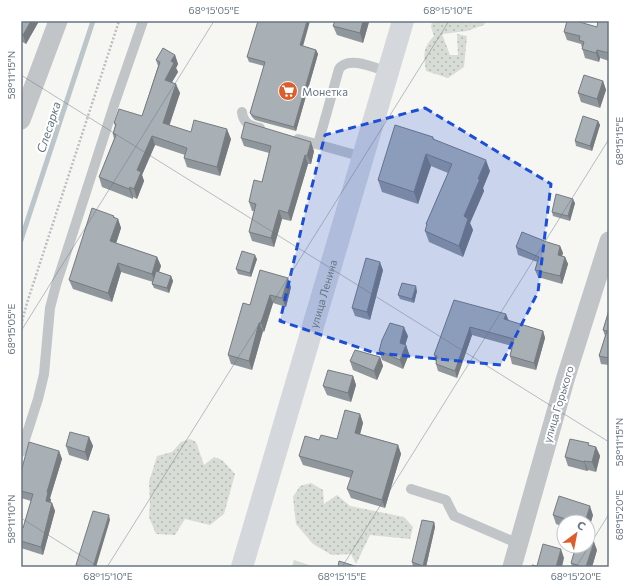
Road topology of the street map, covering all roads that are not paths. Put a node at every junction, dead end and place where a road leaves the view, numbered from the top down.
1 (58, 21) edge
2 (142, 21) edge
3 (403, 21) edge
4 (388, 72) junction
5 (28, 75) edge
6 (242, 112) dead end
7 (21, 120) edge
8 (267, 130) edge
9 (289, 136) edge
10 (318, 144) junction
11 (363, 157) junction
12 (609, 242) edge
13 (21, 452) edge
14 (411, 489) dead end
15 (519, 544) junction
16 (242, 567) edge
17 (512, 567) edge

1 - 5 street
2 - 13 lane
3 - 4 main road, улица Ленина
4 - 10 lane
4 - 11 main road, улица Ленина
5 - 7 street
6 - 8 lane
9 - 10 lane
10 - 11 lane
11 - 16 main road, улица Ленина
12 - 15 street, улица Горького
14 - 15 lane
15 - 17 street, улица Горького

